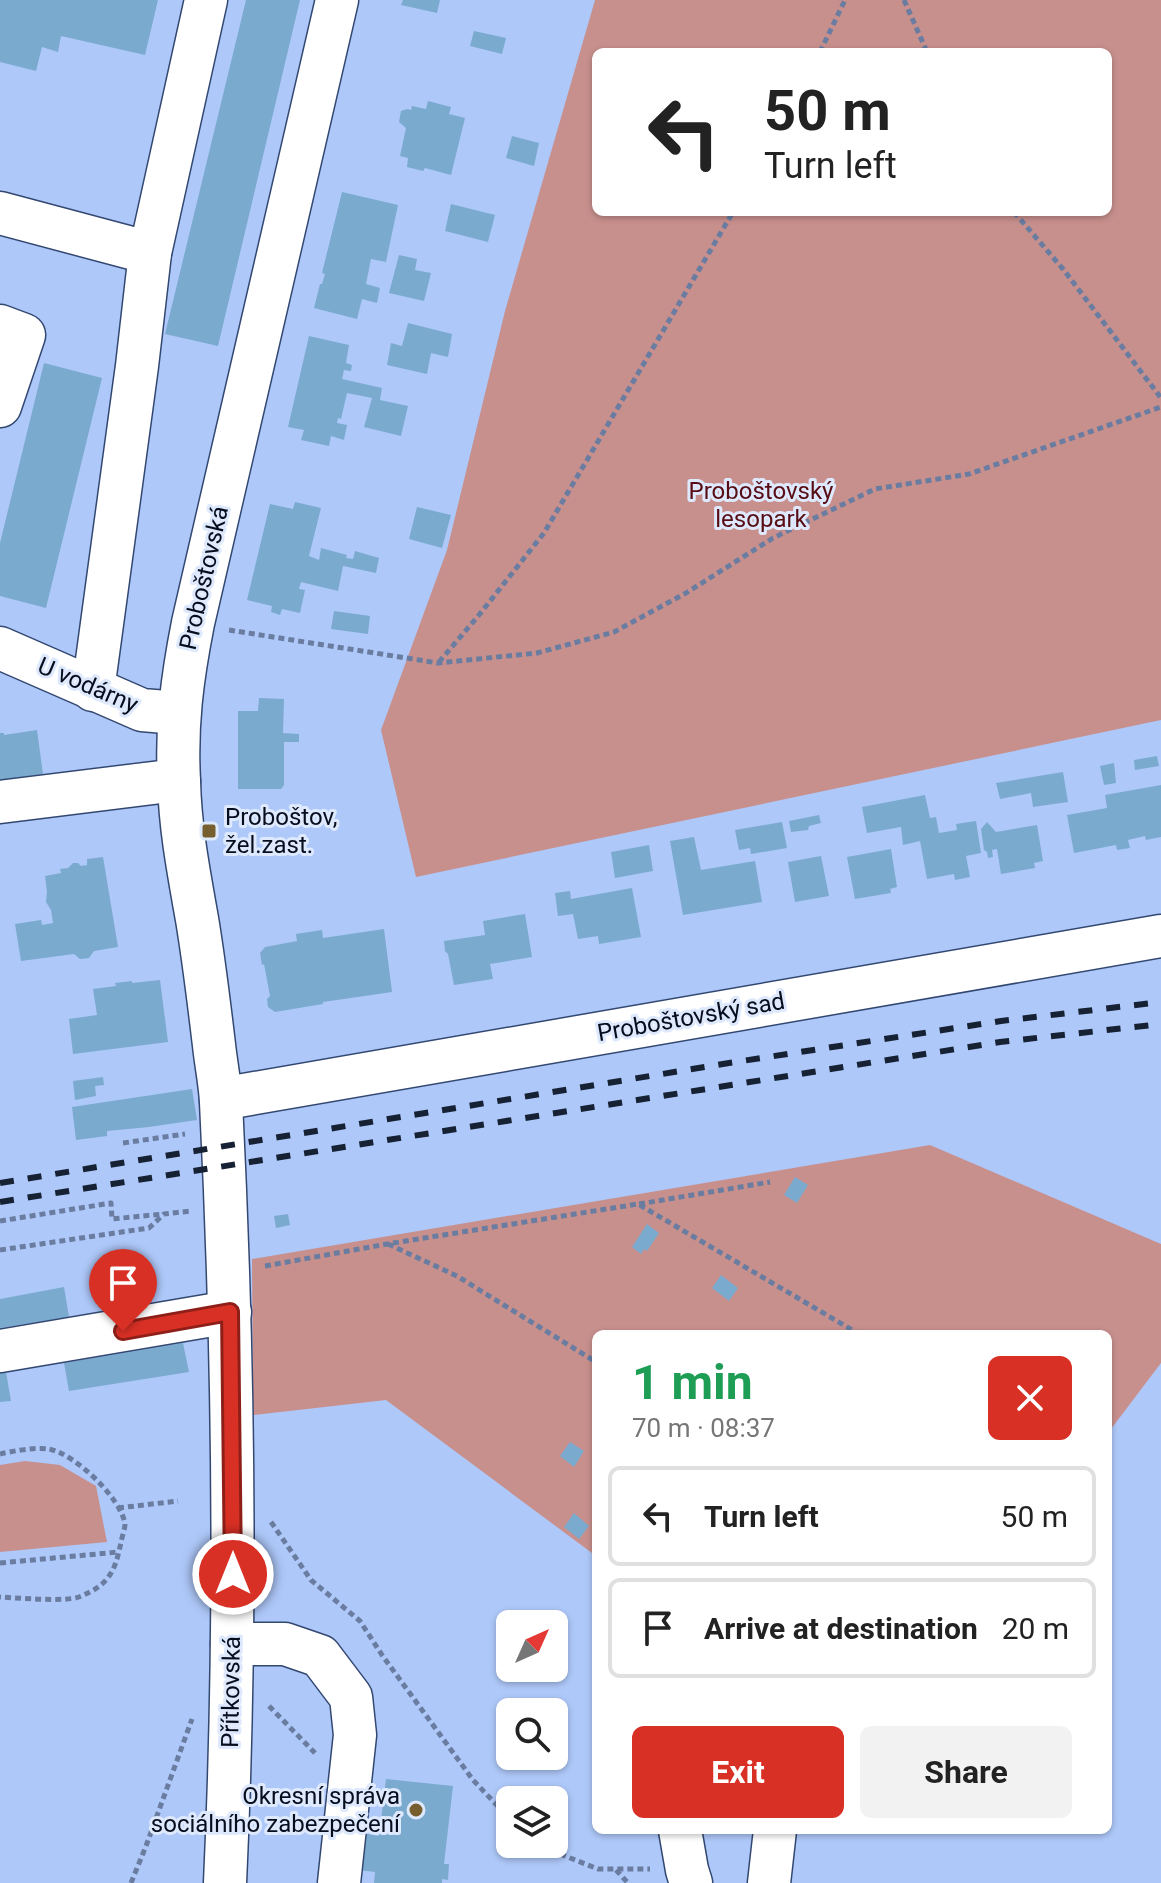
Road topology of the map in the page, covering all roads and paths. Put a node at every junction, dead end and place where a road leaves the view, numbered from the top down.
1 (206, 0) edge
2 (337, 0) edge
3 (845, 0) edge
4 (904, 0) edge
5 (822, 48) edge
6 (925, 48) edge
7 (0, 213) edge
8 (731, 216) edge
9 (1017, 216) edge
10 (150, 253) junction
11 (0, 326) edge
12 (1161, 398) edge
13 (0, 406) edge
14 (1161, 407) edge
15 (193, 623) junction
16 (0, 648) edge
17 (438, 663) junction
18 (93, 690) junction
19 (178, 713) junction
20 (179, 782) junction
21 (0, 802) edge
22 (1161, 936) edge
23 (222, 1131) junction
24 (123, 1143) dead end
25 (770, 1182) dead end
26 (638, 1204) junction
27 (226, 1208) junction
28 (164, 1214) junction
29 (0, 1221) edge
30 (387, 1244) junction
31 (0, 1250) edge
32 (229, 1292) junction
33 (852, 1330) edge
34 (0, 1351) edge
35 (592, 1360) edge
36 (0, 1454) edge
37 (233, 1491) junction
38 (178, 1501) dead end
39 (118, 1508) junction
40 (119, 1552) junction
41 (0, 1563) edge
42 (0, 1597) edge
43 (232, 1657) junction
44 (192, 1717) dead end
45 (349, 1788) junction
46 (496, 1804) edge
47 (775, 1834) edge
48 (568, 1857) edge
49 (686, 1861) edge
50 (615, 1869) junction
51 (131, 1883) edge
52 (225, 1883) edge
53 (339, 1883) edge
54 (628, 1883) edge
55 (769, 1883) edge

1 - 10 street
2 - 15 street, Proboštovská
3 - 5 path
4 - 6 path
7 - 10 street
8 - 17 path
9 - 12 path
10 - 18 street
11 - 13 street
14 - 17 path
15 - 17 path
15 - 19 street, Proboštovská
16 - 18 street, U vodárny
18 - 19 street, U vodárny
19 - 20 street, Proboštovská
20 - 21 street
20 - 23 street, Proboštovská
22 - 23 street, Proboštovský sad
23 - 24 path
23 - 27 street, Přítkovská
25 - 26 path
26 - 30 path
26 - 33 path
27 - 28 path
27 - 32 street, Přítkovská
28 - 29 path
28 - 31 path
30 - 32 path
30 - 35 path
32 - 34 street
32 - 37 street, Přítkovská
36 - 39 path
37 - 43 street, Přítkovská
37 - 46 path
38 - 39 path
39 - 40 path
40 - 41 path
40 - 42 path
43 - 45 path
43 - 45 street
43 - 52 street, Přítkovská
44 - 51 path
45 - 53 street
47 - 55 street
48 - 50 path
49 - 50 path
50 - 54 path

